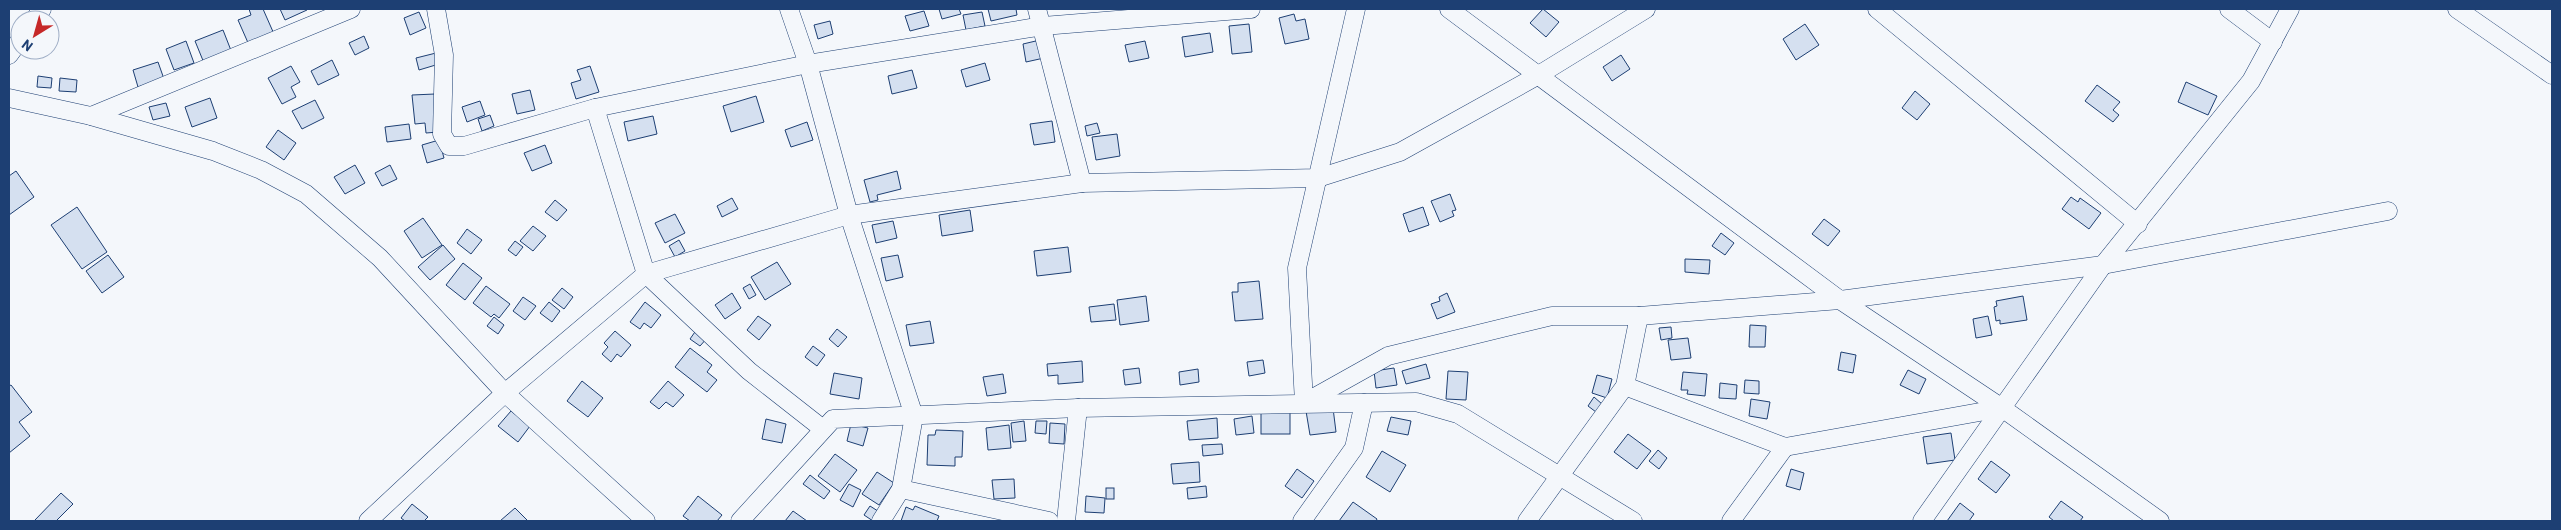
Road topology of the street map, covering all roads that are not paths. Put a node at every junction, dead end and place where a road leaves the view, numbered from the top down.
1 (351, 9) edge
2 (436, 9) edge
3 (789, 9) edge
4 (1037, 9) edge
5 (1251, 9) edge
6 (1356, 9) edge
7 (1449, 9) edge
8 (1646, 9) edge
9 (1877, 9) edge
10 (2229, 9) edge
11 (2290, 9) edge
12 (2457, 9) edge
13 (1043, 26) junction
14 (2272, 42) junction
15 (808, 64) junction
16 (2552, 75) edge
17 (1537, 76) junction
18 (9, 98) edge
19 (595, 108) junction
20 (91, 116) junction
21 (1318, 178) junction
22 (1082, 183) junction
23 (2388, 211) dead end
24 (849, 215) junction
25 (2138, 224) junction
26 (2103, 265) junction
27 (646, 274) junction
28 (1840, 300) junction
29 (1640, 316) junction
30 (1625, 386) junction
31 (505, 393) junction
32 (1304, 403) junction
33 (1364, 403) junction
34 (1078, 408) junction
35 (2002, 408) junction
36 (914, 416) junction
37 (823, 429) junction
38 (1784, 447) junction
39 (1560, 478) junction
40 (901, 489) junction
41 (368, 521) edge
42 (646, 521) edge
43 (740, 521) edge
44 (880, 521) edge
45 (1049, 521) edge
46 (1066, 521) edge
47 (1302, 521) edge
48 (1527, 521) edge
49 (1633, 521) edge
50 (1731, 521) edge
51 (1922, 521) edge
52 (2160, 521) edge

1 - 20 street
2 - 19 street
3 - 15 street
4 - 13 street
5 - 13 street
6 - 21 street
7 - 17 street
8 - 17 street
9 - 25 street
10 - 14 street
11 - 14 street
12 - 16 street
13 - 15 street
13 - 22 street
14 - 25 street
15 - 19 street
15 - 24 street
17 - 21 street
17 - 28 street
18 - 20 street
19 - 27 street
20 - 31 street
21 - 22 street
21 - 32 street
22 - 24 street
23 - 26 street
24 - 27 street
24 - 36 street
25 - 26 street
26 - 28 street
26 - 35 street
27 - 31 street
27 - 37 street
28 - 29 street
28 - 35 street
29 - 30 street
29 - 32 street
30 - 38 street
30 - 39 street
31 - 41 street
31 - 42 street
32 - 33 street
32 - 34 street
33 - 39 street
33 - 47 street
34 - 36 street
34 - 46 street
35 - 38 street
35 - 51 street
35 - 52 street
36 - 37 street
36 - 40 street
37 - 43 street
38 - 50 street
39 - 48 street
39 - 49 street
40 - 44 street
40 - 45 street

